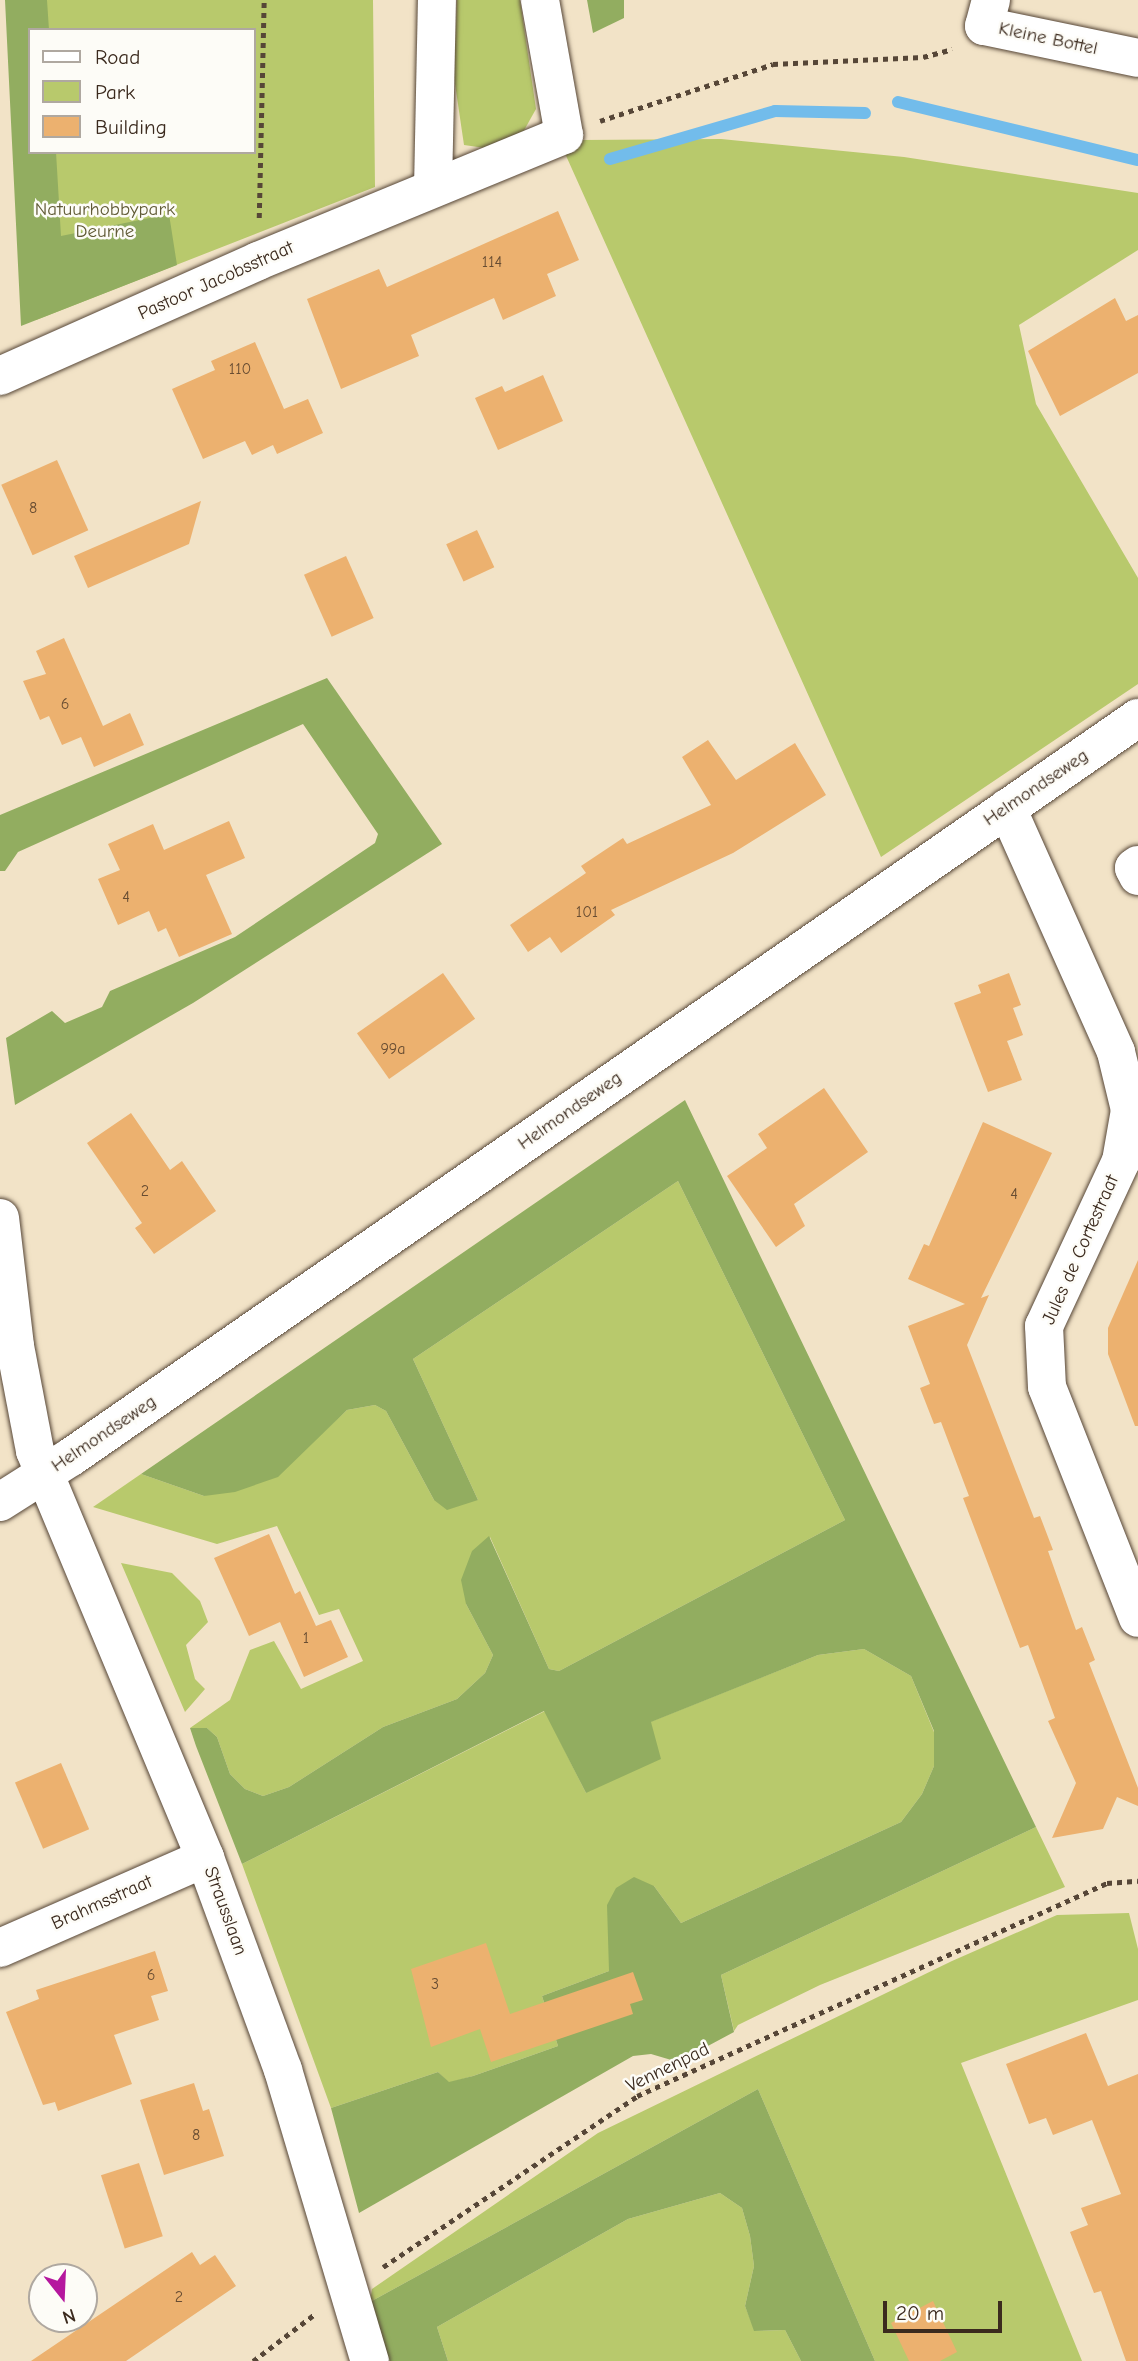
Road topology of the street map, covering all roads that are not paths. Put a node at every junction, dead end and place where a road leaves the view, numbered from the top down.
1 (437, 0) edge
2 (540, 0) edge
3 (987, 13) edge
4 (1138, 58) edge
5 (433, 188) junction
6 (0, 376) edge
7 (1138, 718) edge
8 (1007, 807) junction
9 (1138, 865) edge
10 (1138, 876) edge
11 (0, 1218) edge
12 (46, 1474) junction
13 (0, 1502) edge
14 (1138, 1618) edge
15 (205, 1858) junction
16 (0, 1948) edge
17 (370, 2361) edge

1 - 5 street
2 - 5 street, Pastoor Jacobsstraat
3 - 4 street, Kleine Bottel
5 - 6 street, Pastoor Jacobsstraat
7 - 8 street, Helmondseweg
8 - 12 street, Helmondseweg
8 - 14 street, Jules de Cortestraat
9 - 10 street
11 - 12 street, Strausslaan
12 - 13 street, Helmondseweg
12 - 15 street, Strausslaan
15 - 16 street, Brahmsstraat
15 - 17 street, Strausslaan

